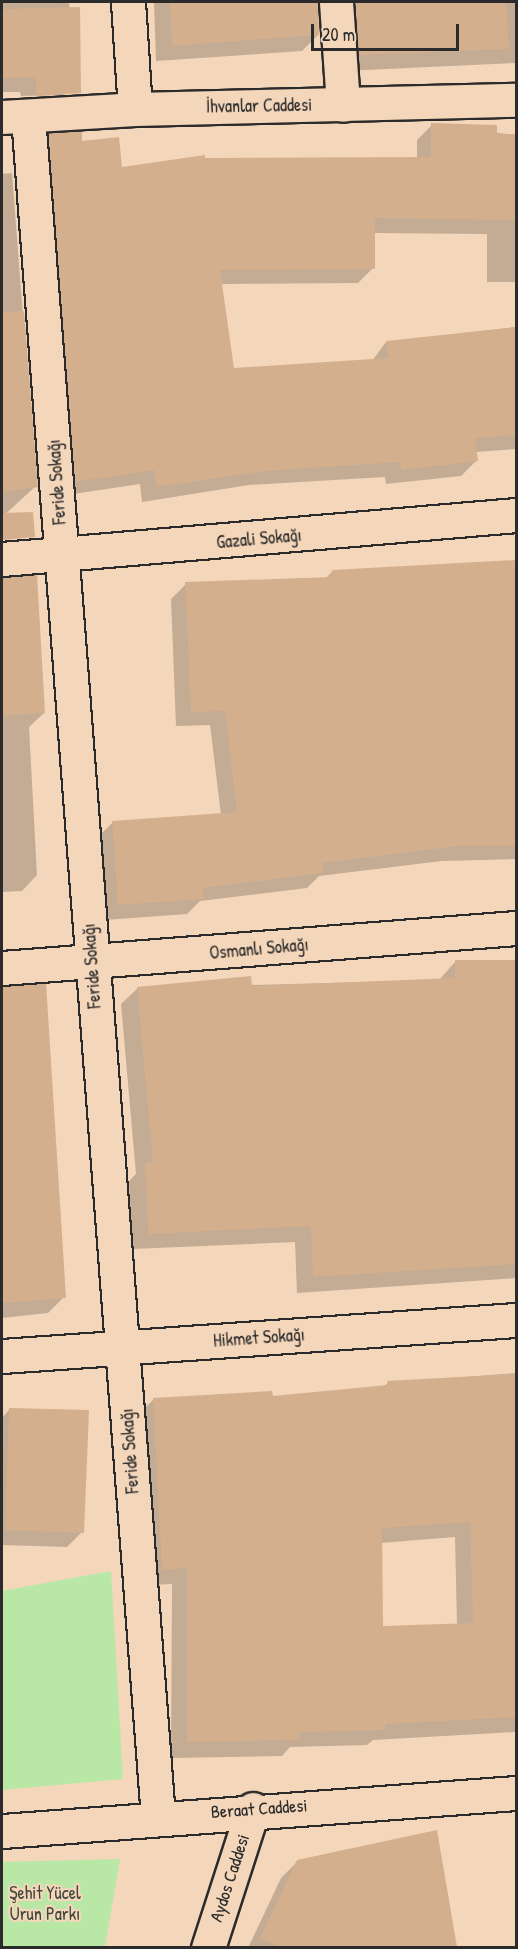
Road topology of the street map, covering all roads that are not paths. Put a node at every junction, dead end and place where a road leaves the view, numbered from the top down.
1 (129, 2) edge
2 (336, 2) edge
3 (516, 100) edge
4 (344, 105) junction
5 (135, 109) junction
6 (15, 116) edge
7 (516, 515) edge
8 (62, 556) junction
9 (2, 559) edge
10 (516, 928) edge
11 (92, 963) junction
12 (2, 968) edge
13 (516, 1320) edge
14 (122, 1348) junction
15 (2, 1356) edge
16 (516, 1793) edge
17 (253, 1809) junction
18 (158, 1817) junction
19 (2, 1831) edge
20 (208, 1947) edge

1 - 5 street
2 - 4 street
3 - 4 street, İhvanlar Caddesi
4 - 5 street, İhvanlar Caddesi
5 - 6 street, İhvanlar Caddesi
6 - 8 street, Feride Sokağı
7 - 8 street, Gazali Sokağı
8 - 9 street, Gazali Sokağı
8 - 11 street, Feride Sokağı
10 - 11 street, Osmanlı Sokağı
11 - 12 street, Osmanlı Sokağı
11 - 14 street, Feride Sokağı
13 - 14 street, Hikmet Sokağı
14 - 15 street, Hikmet Sokağı
14 - 18 street, Feride Sokağı
16 - 17 street, Beraat Caddesi
17 - 18 street, Beraat Caddesi
17 - 20 street, Aydos Caddesi
18 - 19 street, Beraat Caddesi

